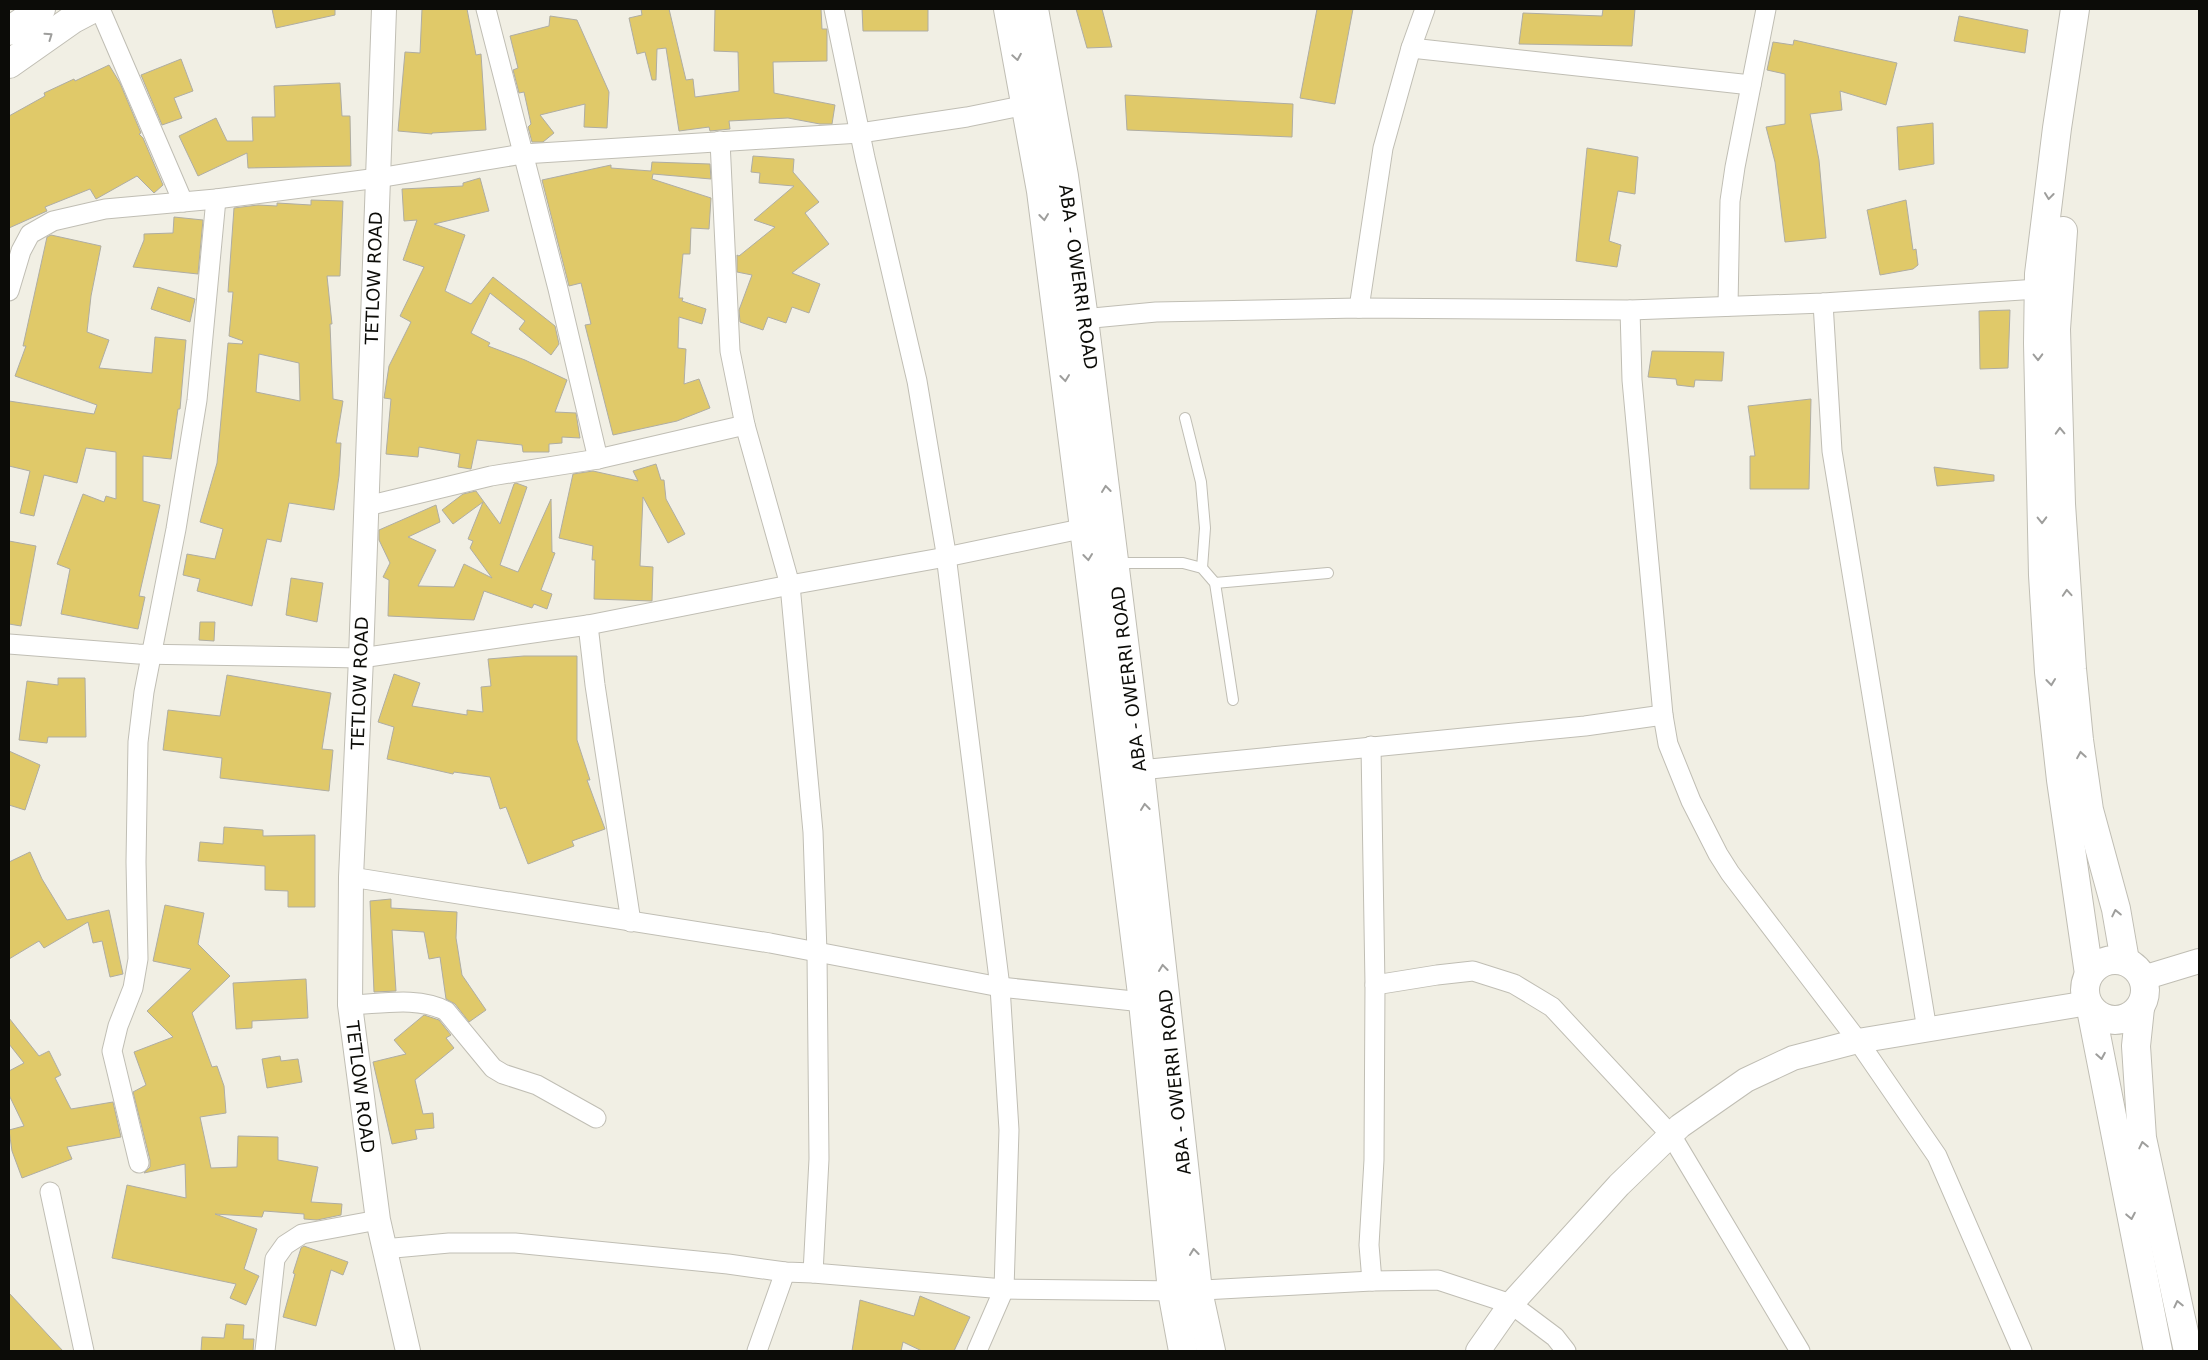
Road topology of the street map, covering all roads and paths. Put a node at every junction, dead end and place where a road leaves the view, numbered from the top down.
1 (40, 9) edge
2 (100, 9) edge
3 (384, 9) edge
4 (486, 9) edge
5 (834, 9) edge
6 (1008, 9) edge
7 (1034, 9) edge
8 (1425, 9) edge
9 (1766, 9) edge
10 (2076, 9) edge
11 (2094, 9) edge
12 (77, 12) edge
13 (9, 31) edge
14 (1411, 48) junction
15 (9, 64) edge
16 (1751, 85) junction
17 (1038, 102) junction
18 (860, 133) junction
19 (720, 141) junction
20 (523, 154) junction
21 (378, 178) junction
22 (216, 199) junction
23 (184, 202) junction
24 (2048, 290) junction
25 (9, 291) edge
26 (1823, 303) junction
27 (1728, 306) junction
28 (1359, 308) junction
29 (1630, 310) junction
30 (1084, 319) junction
31 (1057, 321) junction
32 (1185, 418) dead end
33 (746, 425) junction
34 (598, 459) junction
35 (367, 506) junction
36 (1097, 526) junction
37 (946, 557) junction
38 (1115, 563) junction
39 (1202, 568) junction
40 (1328, 573) dead end
41 (1215, 583) junction
42 (790, 585) junction
43 (588, 625) junction
44 (9, 644) edge
45 (152, 654) junction
46 (361, 658) junction
47 (1233, 700) dead end
48 (1663, 715) junction
49 (1371, 746) junction
50 (1140, 770) junction
51 (351, 877) junction
52 (631, 922) junction
53 (817, 953) junction
54 (2199, 961) edge
55 (2134, 970) junction
56 (2089, 974) junction
57 (1375, 985) junction
58 (1000, 987) junction
59 (1143, 1002) junction
60 (350, 1005) junction
61 (2090, 1006) junction
62 (2140, 1008) junction
63 (1927, 1030) junction
64 (1858, 1041) junction
65 (596, 1118) dead end
66 (1671, 1135) junction
67 (139, 1162) dead end
68 (50, 1192) dead end
69 (378, 1220) junction
70 (383, 1249) junction
71 (785, 1272) junction
72 (813, 1273) junction
73 (1372, 1280) junction
74 (1004, 1289) junction
75 (1185, 1291) junction
76 (1511, 1304) junction
77 (84, 1351) edge
78 (265, 1351) edge
79 (408, 1351) edge
80 (756, 1351) edge
81 (977, 1351) edge
82 (1183, 1351) edge
83 (1211, 1351) edge
84 (1478, 1351) edge
85 (1566, 1351) edge
86 (1800, 1351) edge
87 (2022, 1351) edge
88 (2158, 1351) edge
89 (2188, 1351) edge

1 - 13 main road
2 - 23 street
3 - 21 street, TETLOW ROAD
4 - 20 street
5 - 18 street
6 -> 17 main road, ABA - OWERRI ROAD
7 - 17 main road, ABA - OWERRI ROAD
8 - 14 street
9 - 16 street
10 -> 24 main road
11 - 24 main road
15 -> 12 main road
14 - 16 street
14 - 28 street
16 - 27 street
17 - 18 street
17 - 30 main road, ABA - OWERRI ROAD
17 -> 31 main road, ABA - OWERRI ROAD
18 - 19 street
18 - 37 street
19 - 20 street
19 - 33 street
20 - 21 street
20 - 34 street
21 - 22 street
21 - 35 street, TETLOW ROAD
22 - 23 street
22 - 45 street
23 - 25 street
24 - 26 street
55 -> 24 main road
24 -> 56 main road
26 - 27 street
26 - 63 street
27 - 29 street
28 - 29 street
28 - 30 street
29 - 48 street
30 - 31 street
36 -> 30 main road, ABA - OWERRI ROAD
31 -> 36 main road, ABA - OWERRI ROAD
32 - 39 lane
33 - 34 street
33 - 42 street
34 - 35 street
35 - 46 street, TETLOW ROAD
36 - 37 street
36 - 38 main road, ABA - OWERRI ROAD
36 -> 59 main road, ABA - OWERRI ROAD
37 - 42 street
37 - 58 street
38 - 39 lane
38 - 50 main road, ABA - OWERRI ROAD
39 - 41 lane
40 - 41 lane
41 - 47 lane
42 - 43 street
42 - 53 street
43 - 46 street
43 - 52 street
44 - 45 street
45 - 46 street
45 - 67 street
46 - 51 street, TETLOW ROAD
48 - 49 street
48 - 64 street
49 - 50 street
49 - 57 street
75 -> 50 main road, ABA - OWERRI ROAD
51 - 52 street
51 - 60 street, TETLOW ROAD
52 - 53 street
53 - 58 street
53 - 72 street
54 - 55 street
55 - 56 main road
55 - 62 main road
56 - 61 main road
57 - 66 street
57 - 73 street
58 - 59 street
58 - 74 street
59 - 75 main road, ABA - OWERRI ROAD
60 - 65 street
60 - 69 street, TETLOW ROAD
61 - 62 main road
61 - 63 street
61 -> 88 main road
89 -> 62 main road
63 - 64 street
64 - 66 street
64 - 87 street
66 - 76 street
66 - 86 street
68 - 77 street
69 - 70 street, TETLOW ROAD
69 - 78 street
70 - 71 street
70 - 79 street, TETLOW ROAD
71 - 72 street
71 - 80 street
72 - 74 street
73 - 75 street
73 - 76 street
74 - 75 street
74 - 81 street
75 - 82 main road, ABA - OWERRI ROAD
75 - 83 main road, ABA - OWERRI ROAD
76 - 84 street
76 - 85 street

